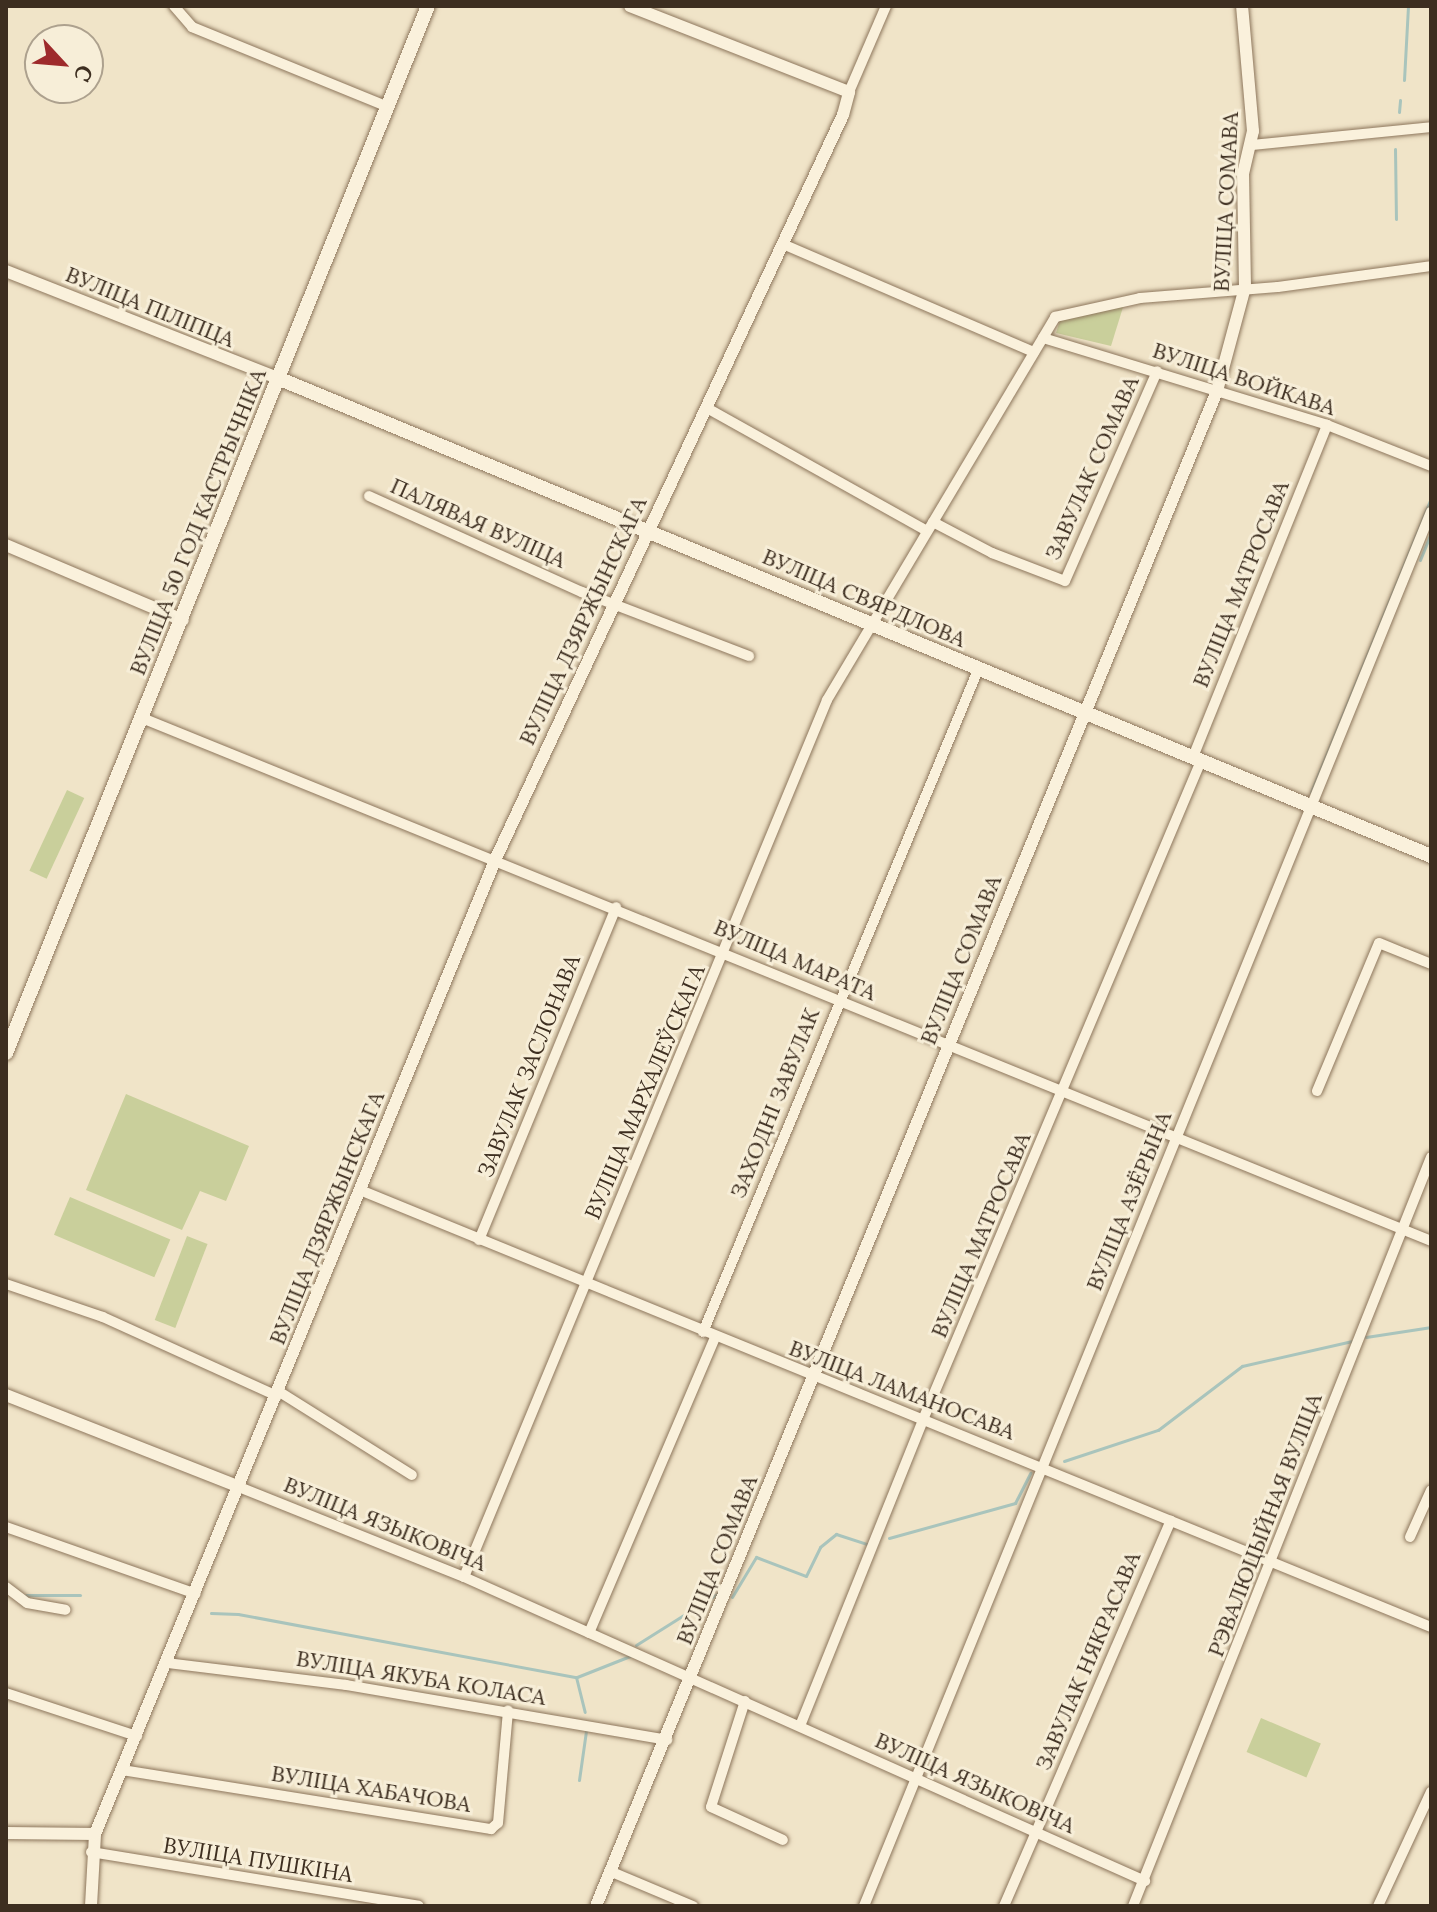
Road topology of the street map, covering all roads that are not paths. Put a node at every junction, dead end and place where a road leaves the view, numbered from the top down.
1 (174, 6) edge
2 (428, 6) edge
3 (630, 6) edge
4 (886, 6) edge
5 (1242, 6) edge
6 (849, 92) junction
7 (386, 106) junction
8 (1431, 127) edge
9 (1252, 145) junction
10 (785, 245) junction
11 (1431, 266) edge
12 (6, 271) edge
13 (1245, 287) junction
14 (1043, 338) junction
15 (1034, 352) junction
16 (1157, 371) junction
17 (280, 379) junction
18 (1217, 391) junction
19 (707, 408) junction
20 (1327, 425) junction
21 (1431, 466) edge
22 (369, 496) dead end
23 (1431, 512) edge
24 (930, 526) junction
25 (646, 531) junction
26 (6, 545) edge
27 (612, 604) junction
28 (183, 620) junction
29 (870, 624) junction
30 (749, 656) dead end
31 (978, 670) junction
32 (1083, 714) junction
33 (142, 718) junction
34 (1197, 759) junction
35 (1311, 807) junction
36 (1431, 856) edge
37 (496, 858) junction
38 (616, 907) junction
39 (726, 951) junction
40 (1431, 964) edge
41 (838, 1001) junction
42 (948, 1046) junction
43 (6, 1053) edge
44 (1317, 1091) dead end
45 (1065, 1093) junction
46 (1177, 1137) junction
47 (1431, 1157) edge
48 (360, 1190) junction
49 (1402, 1230) junction
50 (479, 1240) junction
51 (1431, 1241) edge
52 (6, 1284) edge
53 (587, 1284) junction
54 (703, 1332) junction
55 (715, 1337) junction
56 (813, 1377) junction
57 (278, 1394) junction
58 (6, 1395) edge
59 (922, 1422) junction
60 (1043, 1466) junction
61 (412, 1475) dead end
62 (239, 1487) junction
63 (1431, 1490) edge
64 (1171, 1521) junction
65 (6, 1527) edge
66 (1410, 1537) dead end
67 (1271, 1561) junction
68 (464, 1577) junction
69 (6, 1587) edge
70 (196, 1594) junction
71 (65, 1610) dead end
72 (1431, 1627) edge
73 (589, 1633) junction
74 (167, 1663) junction
75 (691, 1676) junction
76 (6, 1693) edge
77 (745, 1701) junction
78 (508, 1710) junction
79 (800, 1726) junction
80 (137, 1736) junction
81 (667, 1740) junction
82 (122, 1770) junction
83 (916, 1779) junction
84 (1431, 1792) edge
85 (6, 1833) edge
86 (95, 1834) junction
87 (1035, 1834) junction
88 (783, 1840) dead end
89 (91, 1852) junction
90 (612, 1872) junction
91 (1145, 1881) junction
92 (91, 1906) edge
93 (419, 1906) edge
94 (596, 1906) edge
95 (693, 1906) edge
96 (864, 1906) edge
97 (1004, 1906) edge
98 (1133, 1906) edge
99 (1378, 1906) edge

1 - 7 street
2 - 7 main road, ВУЛІЦА 50 ГОД КАСТРЫЧНІКА
3 - 6 street
4 - 6 street
5 - 9 street, ВУЛІЦА СОМАВА
6 - 10 street, ВУЛІЦА ДЗЯРЖЫНСКАГА
7 - 17 main road, ВУЛІЦА 50 ГОД КАСТРЫЧНІКА
8 - 9 street
9 - 13 street, ВУЛІЦА СОМАВА
10 - 15 street
10 - 19 street, ВУЛІЦА ДЗЯРЖЫНСКАГА
11 - 13 street, ВУЛІЦА МАРХАЛЕЎСКАГА
12 - 17 street, ВУЛІЦА ПІЛІПЦА
13 - 14 street, ВУЛІЦА МАРХАЛЕЎСКАГА
13 - 18 street, ВУЛІЦА СОМАВА
14 - 15 street, ВУЛІЦА МАРХАЛЕЎСКАГА
14 - 16 street, ВУЛІЦА ВОЙКАВА
15 - 24 street, ВУЛІЦА МАРХАЛЕЎСКАГА
16 - 18 street, ВУЛІЦА ВОЙКАВА
16 - 24 street, ЗАВУЛАК СОМАВА
17 - 25 main road, ВУЛІЦА СВЯРДЛОВА
17 - 28 main road, ВУЛІЦА 50 ГОД КАСТРЫЧНІКА
18 - 20 street, ВУЛІЦА ВОЙКАВА
18 - 32 street, ВУЛІЦА СОМАВА
19 - 24 street
19 - 25 street, ВУЛІЦА ДЗЯРЖЫНСКАГА
20 - 21 street, ВУЛІЦА ВОЙКАВА
20 - 34 street, ВУЛІЦА МАТРОСАВА
22 - 27 street, ПАЛЯВАЯ ВУЛІЦА
23 - 35 street, ВУЛІЦА АЗЁРЫНА
24 - 29 street, ВУЛІЦА МАРХАЛЕЎСКАГА
25 - 27 street, ВУЛІЦА ДЗЯРЖЫНСКАГА
25 - 29 main road, ВУЛІЦА СВЯРДЛОВА
26 - 28 street
27 - 30 street, ПАЛЯВАЯ ВУЛІЦА
27 - 37 street, ВУЛІЦА ДЗЯРЖЫНСКАГА
28 - 33 main road, ВУЛІЦА 50 ГОД КАСТРЫЧНІКА
29 - 31 main road, ВУЛІЦА СВЯРДЛОВА
29 - 39 street, ВУЛІЦА МАРХАЛЕЎСКАГА
31 - 32 main road, ВУЛІЦА СВЯРДЛОВА
31 - 41 street, ЗАХОДНІ ЗАВУЛАК
32 - 34 main road, ВУЛІЦА СВЯРДЛОВА
32 - 42 street, ВУЛІЦА СОМАВА
33 - 37 street, ВУЛІЦА МАРАТА
33 - 43 main road, ВУЛІЦА 50 ГОД КАСТРЫЧНІКА
34 - 35 main road, ВУЛІЦА СВЯРДЛОВА
34 - 45 street, ВУЛІЦА МАТРОСАВА
35 - 36 main road, ВУЛІЦА СВЯРДЛОВА
35 - 46 street, ВУЛІЦА АЗЁРЫНА
37 - 38 street, ВУЛІЦА МАРАТА
37 - 48 street, ВУЛІЦА ДЗЯРЖЫНСКАГА
38 - 39 street, ВУЛІЦА МАРАТА
38 - 50 street, ЗАВУЛАК ЗАСЛОНАВА
39 - 41 street, ВУЛІЦА МАРАТА
39 - 53 street, ВУЛІЦА МАРХАЛЕЎСКАГА
40 - 44 street
41 - 42 street, ВУЛІЦА МАРАТА
41 - 54 street, ЗАХОДНІ ЗАВУЛАК
42 - 45 street, ВУЛІЦА МАРАТА
42 - 56 street, ВУЛІЦА СОМАВА
45 - 46 street, ВУЛІЦА МАРАТА
45 - 59 street, ВУЛІЦА МАТРОСАВА
46 - 49 street, ВУЛІЦА МАРАТА
46 - 60 street, ВУЛІЦА АЗЁРЫНА
47 - 49 street, РЭВАЛЮЦЫЙНАЯ ВУЛІЦА
48 - 50 street, ВУЛІЦА ЛАМАНОСАВА
48 - 57 street, ВУЛІЦА ДЗЯРЖЫНСКАГА
49 - 51 street, ВУЛІЦА МАРАТА
49 - 67 street, РЭВАЛЮЦЫЙНАЯ ВУЛІЦА
50 - 53 street, ВУЛІЦА ЛАМАНОСАВА
52 - 57 street
53 - 54 street, ВУЛІЦА ЛАМАНОСАВА
53 - 68 street, ВУЛІЦА МАРХАЛЕЎСКАГА
54 - 55 street, ВУЛІЦА ЛАМАНОСАВА
55 - 56 street, ВУЛІЦА ЛАМАНОСАВА
55 - 73 street
56 - 59 street, ВУЛІЦА ЛАМАНОСАВА
56 - 75 street, ВУЛІЦА СОМАВА
57 - 61 street
57 - 62 street, ВУЛІЦА ДЗЯРЖЫНСКАГА
58 - 62 street, ВУЛІЦА ЯЗЫКОВІЧА
59 - 60 street, ВУЛІЦА ЛАМАНОСАВА
59 - 79 street, ВУЛІЦА МАТРОСАВА
60 - 64 street, ВУЛІЦА ЛАМАНОСАВА
60 - 83 street, ВУЛІЦА АЗЁРЫНА
62 - 68 street, ВУЛІЦА ЯЗЫКОВІЧА
62 - 70 street, ВУЛІЦА ДЗЯРЖЫНСКАГА
63 - 66 street
64 - 67 street, ВУЛІЦА ЛАМАНОСАВА
64 - 87 street, ЗАВУЛАК НЯКРАСАВА
65 - 70 street
67 - 72 street, ВУЛІЦА ЛАМАНОСАВА
67 - 91 street, РЭВАЛЮЦЫЙНАЯ ВУЛІЦА
68 - 73 street, ВУЛІЦА ЯЗЫКОВІЧА
69 - 71 street
70 - 74 street, ВУЛІЦА ДЗЯРЖЫНСКАГА
73 - 75 street, ВУЛІЦА ЯЗЫКОВІЧА
74 - 78 street, ВУЛІЦА ЯКУБА КОЛАСА
74 - 80 street, ВУЛІЦА ДЗЯРЖЫНСКАГА
75 - 77 street, ВУЛІЦА ЯЗЫКОВІЧА
75 - 81 street, ВУЛІЦА СОМАВА
76 - 80 street
77 - 79 street, ВУЛІЦА ЯЗЫКОВІЧА
77 - 88 street
78 - 81 street, ВУЛІЦА ЯКУБА КОЛАСА
78 - 82 street, ВУЛІЦА ХАБАЧОВА
79 - 83 street, ВУЛІЦА ЯЗЫКОВІЧА
80 - 82 street, ВУЛІЦА ДЗЯРЖЫНСКАГА
81 - 90 street, ВУЛІЦА СОМАВА
82 - 86 street, ВУЛІЦА ДЗЯРЖЫНСКАГА
83 - 87 street, ВУЛІЦА ЯЗЫКОВІЧА
83 - 96 street, ВУЛІЦА АЗЁРЫНА
84 - 99 street
85 - 86 street
86 - 89 street, ВУЛІЦА ДЗЯРЖЫНСКАГА
87 - 91 street, ВУЛІЦА ЯЗЫКОВІЧА
87 - 97 street, ЗАВУЛАК НЯКРАСАВА
89 - 92 street, ВУЛІЦА ДЗЯРЖЫНСКАГА
89 - 93 street, ВУЛІЦА ПУШКІНА
90 - 94 street, ВУЛІЦА СОМАВА
90 - 95 street
91 - 98 street, РЭВАЛЮЦЫЙНАЯ ВУЛІЦА

